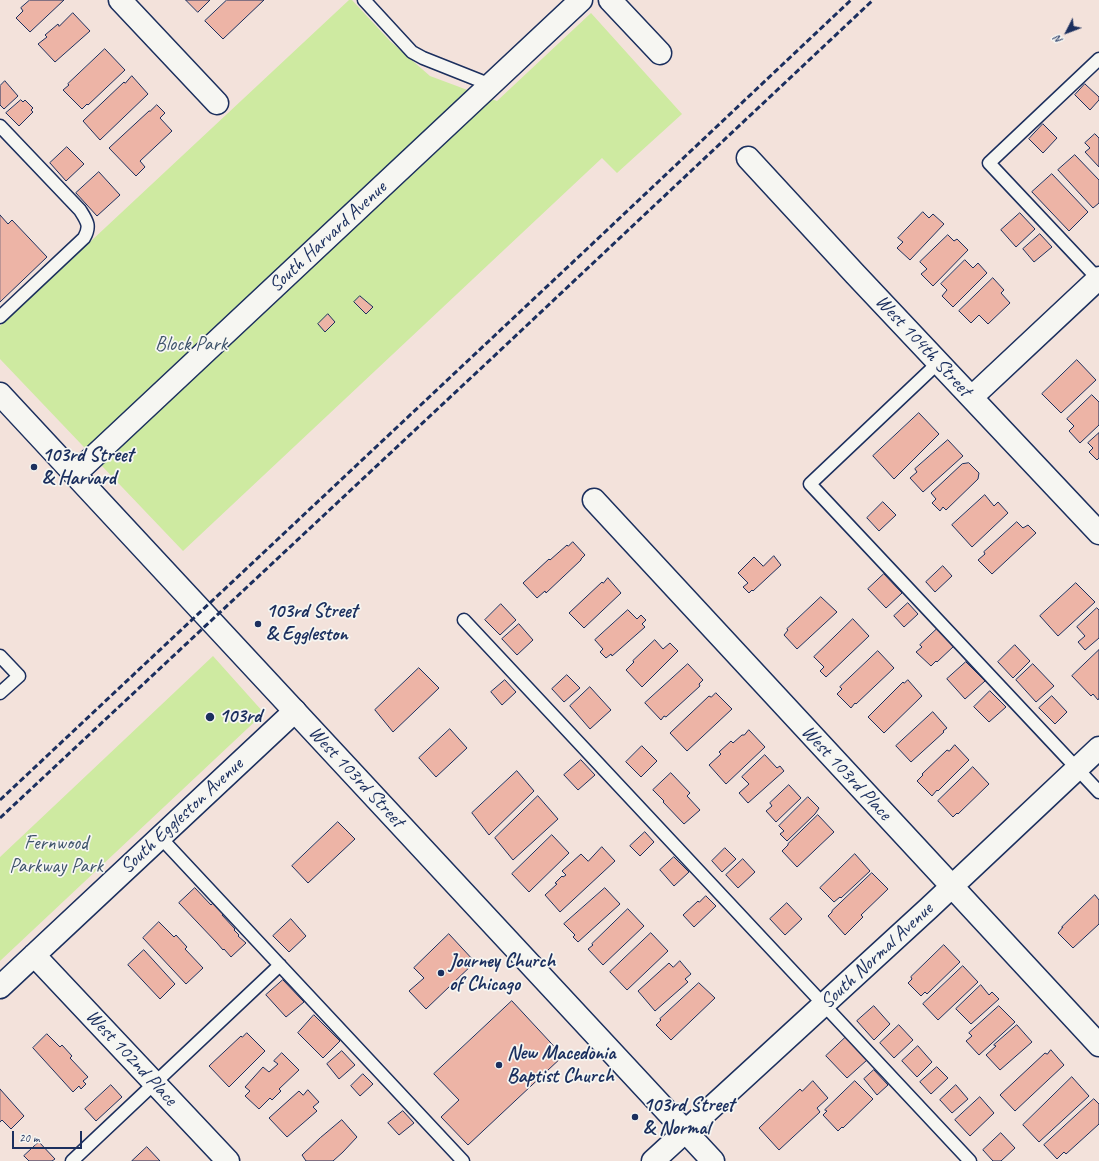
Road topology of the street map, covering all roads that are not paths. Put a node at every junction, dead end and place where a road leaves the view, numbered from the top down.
1 (120, 0) edge
2 (364, 0) edge
3 (581, 0) edge
4 (610, 0) edge
5 (660, 54) dead end
6 (1099, 59) edge
7 (491, 85) junction
8 (217, 103) dead end
9 (0, 126) edge
10 (748, 158) dead end
11 (1098, 279) edge
12 (0, 317) edge
13 (939, 362) junction
14 (0, 394) edge
15 (972, 397) junction
16 (75, 474) junction
17 (594, 500) dead end
18 (1099, 533) edge
19 (464, 620) dead end
20 (0, 656) edge
21 (0, 693) edge
22 (294, 711) junction
23 (1099, 748) edge
24 (1077, 769) junction
25 (1099, 792) edge
26 (160, 837) junction
27 (952, 887) junction
28 (34, 955) junction
29 (280, 965) junction
30 (0, 987) edge
31 (824, 1005) junction
32 (1099, 1045) edge
33 (155, 1084) junction
34 (685, 1131) junction
35 (72, 1161) edge
36 (228, 1161) edge
37 (463, 1161) edge
38 (653, 1161) edge
39 (713, 1161) edge
40 (970, 1161) edge

1 - 8 street
2 - 7 lane
3 - 7 street, South Harvard Avenue
4 - 5 street
6 - 11 lane
7 - 16 street, South Harvard Avenue
9 - 12 lane
10 - 13 street, West 104th Street
11 - 15 street
13 - 15 street, West 104th Street
13 - 24 lane
14 - 16 street, West 103rd Street
15 - 18 street, West 104th Street
16 - 22 street, West 103rd Street
17 - 27 street, West 103rd Place
19 - 31 lane
20 - 21 lane
22 - 26 street, South Eggleston Avenue
22 - 34 street, West 103rd Street
23 - 24 street, South Normal Avenue
24 - 25 lane
24 - 27 street, South Normal Avenue
26 - 28 street, South Eggleston Avenue
26 - 29 lane
27 - 31 street, South Normal Avenue
27 - 32 street, West 103rd Place
28 - 30 street, South Eggleston Avenue
28 - 33 street, West 102nd Place
29 - 33 lane
29 - 37 lane
31 - 34 street, South Normal Avenue
31 - 40 lane
33 - 35 lane
33 - 36 street, West 102nd Place
34 - 38 street, South Normal Avenue
34 - 39 street, West 103rd Street

